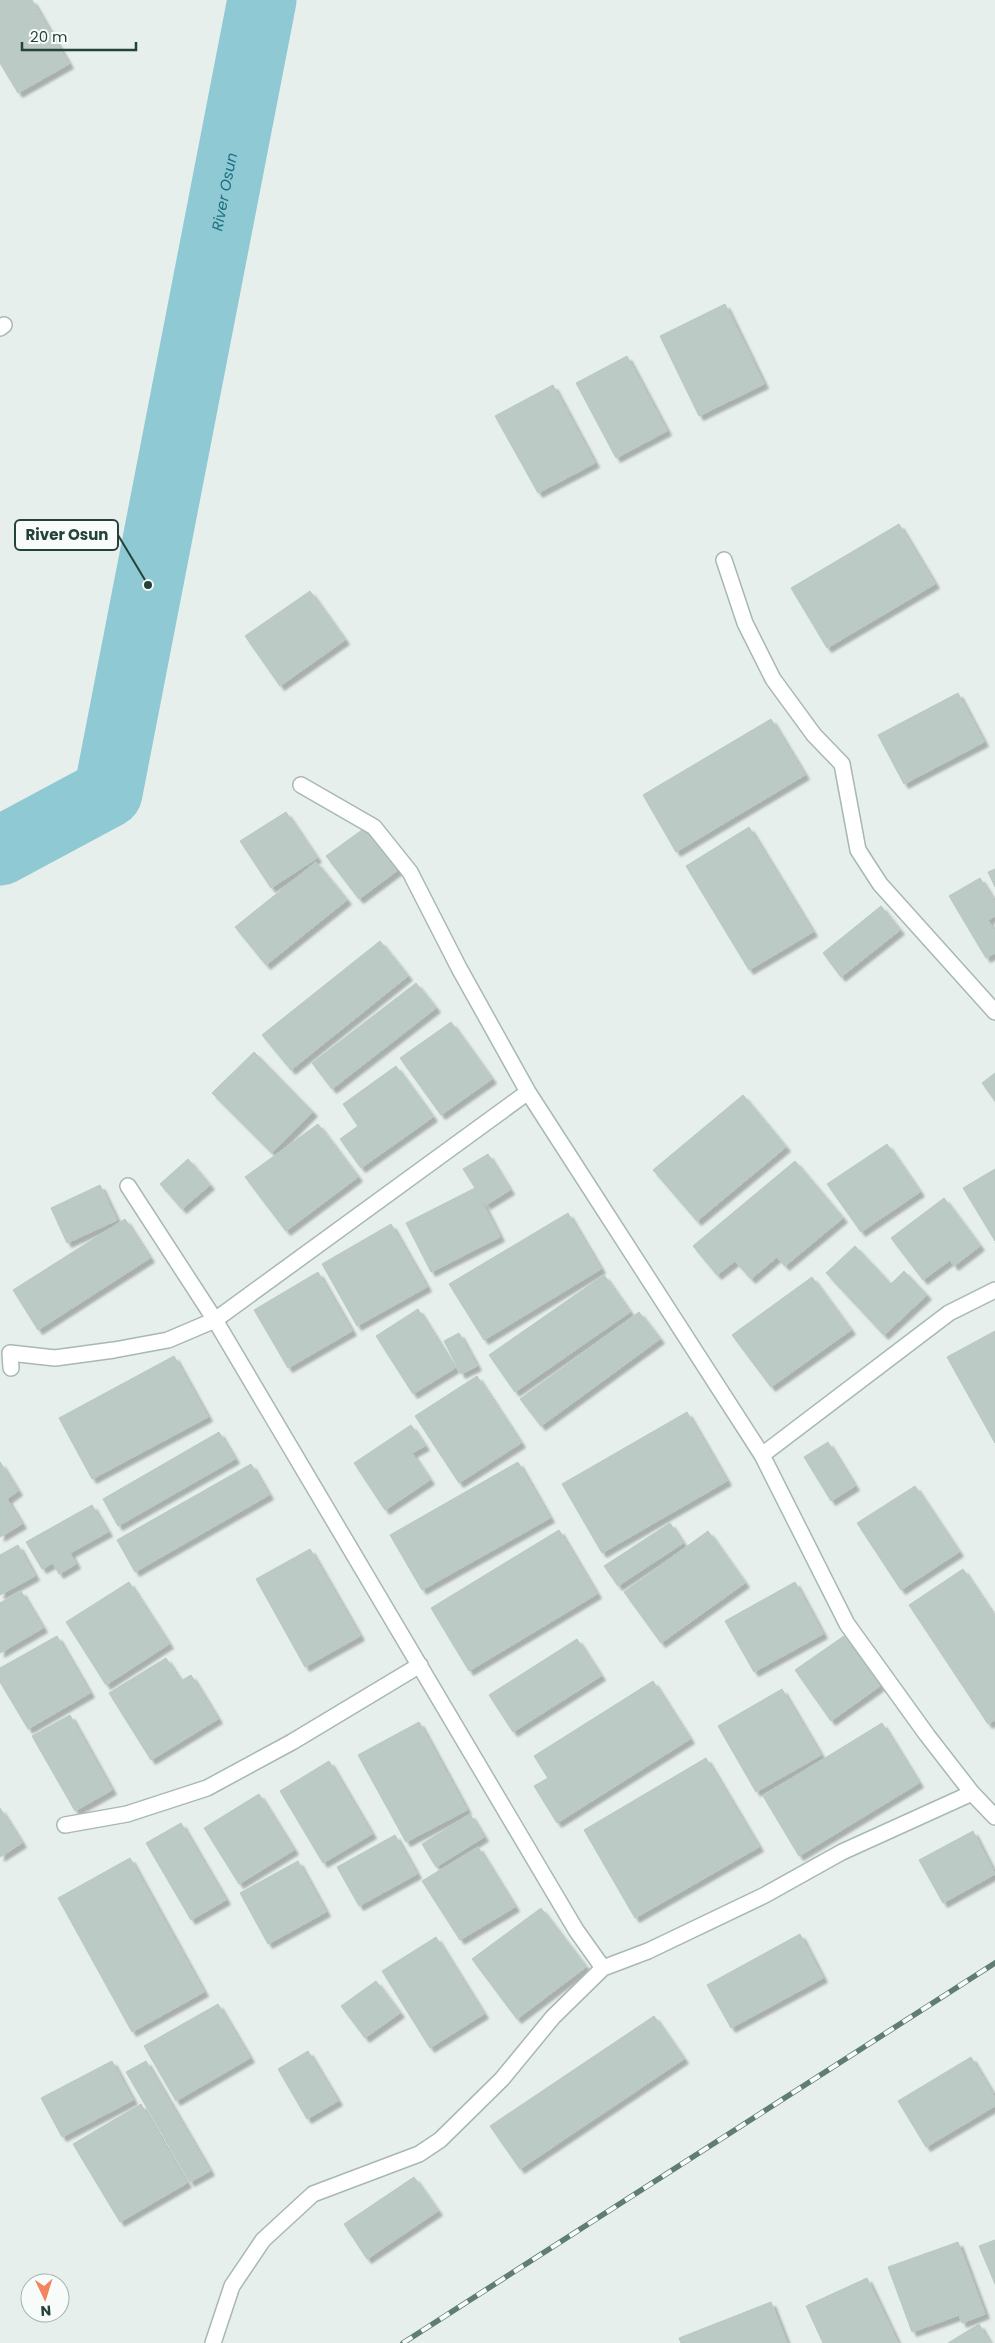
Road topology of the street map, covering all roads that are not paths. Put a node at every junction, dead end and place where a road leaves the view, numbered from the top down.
1 (724, 560) dead end
2 (301, 784) dead end
3 (995, 1012) edge
4 (528, 1092) junction
5 (128, 1186) dead end
6 (995, 1290) edge
7 (215, 1320) junction
8 (11, 1368) dead end
9 (762, 1455) junction
10 (420, 1665) junction
11 (972, 1793) junction
12 (995, 1817) edge
13 (66, 1825) dead end
14 (603, 1968) junction
15 (213, 2343) edge

1 - 3 street
2 - 4 street
4 - 7 street
4 - 9 street
5 - 7 street
6 - 9 street
7 - 8 street
7 - 10 street
9 - 11 street
10 - 13 street
10 - 14 street
11 - 12 street
11 - 14 street
14 - 15 street

